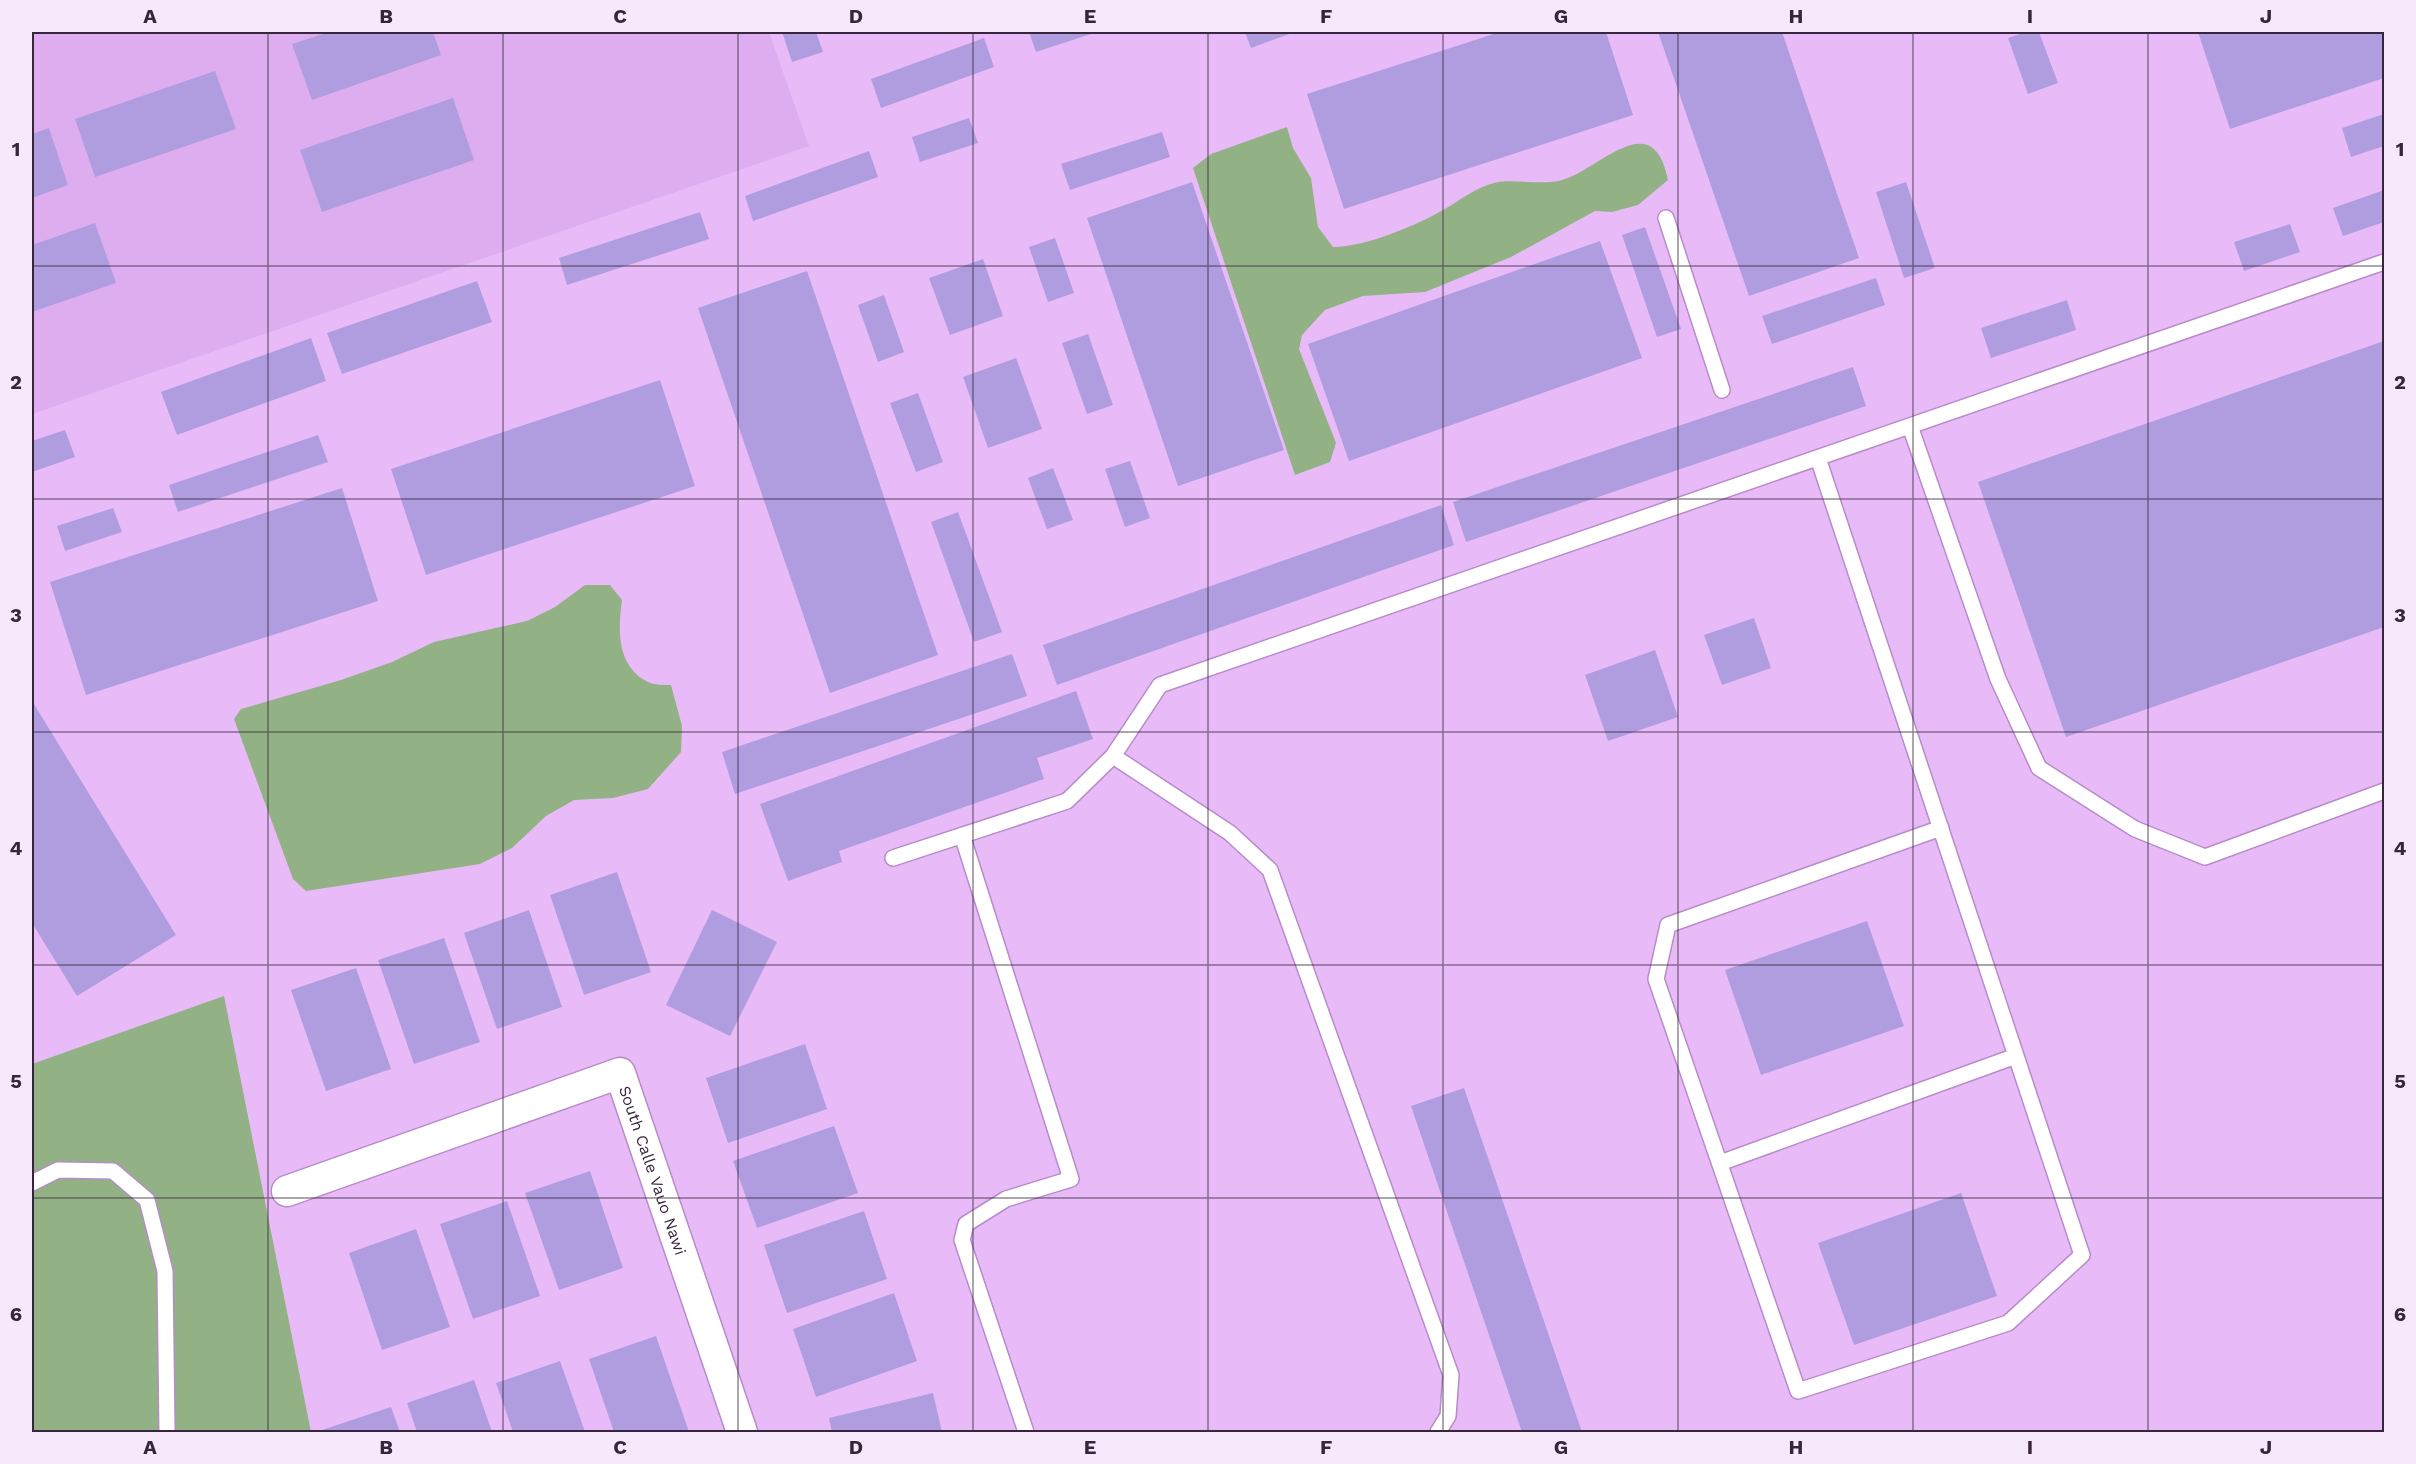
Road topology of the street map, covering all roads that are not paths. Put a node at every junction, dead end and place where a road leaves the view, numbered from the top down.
1 (1666, 218) dead end
2 (2385, 262) edge
3 (1722, 390) dead end
4 (1910, 426) junction
5 (1818, 458) junction
6 (1113, 756) junction
7 (2385, 791) edge
8 (1941, 828) junction
9 (962, 835) junction
10 (893, 858) dead end
11 (2016, 1056) junction
12 (1720, 1163) junction
13 (32, 1183) edge
14 (287, 1191) dead end
15 (166, 1432) edge
16 (742, 1432) edge
17 (1026, 1432) edge
18 (1438, 1432) edge

1 - 3 lane
2 - 4 lane
4 - 5 lane
4 - 7 lane
5 - 6 lane
5 - 8 lane
6 - 9 lane
6 - 18 lane
8 - 11 lane
8 - 12 lane
9 - 10 lane
9 - 17 lane
11 - 12 lane
11 - 12 lane
13 - 15 lane
14 - 16 street, South Calle Vauo Nawi

